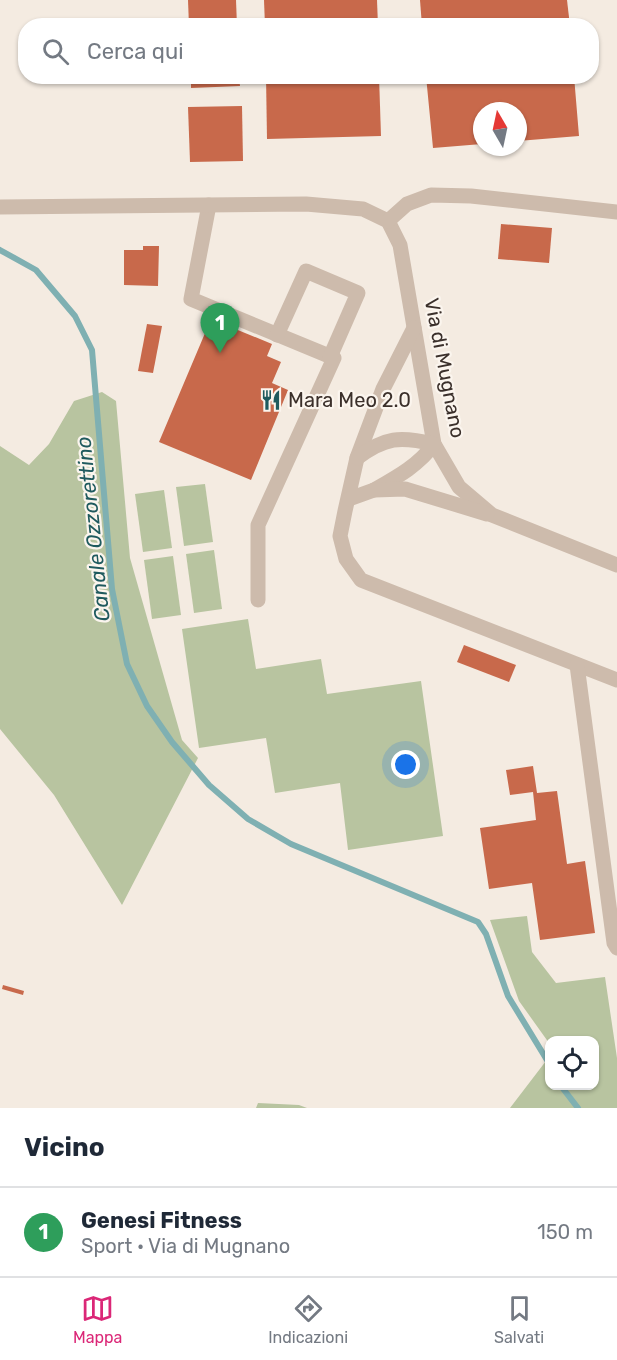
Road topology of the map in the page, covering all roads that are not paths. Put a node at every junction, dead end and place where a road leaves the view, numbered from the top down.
1 (209, 205) junction
2 (0, 207) edge
3 (617, 212) edge
4 (388, 221) junction
5 (414, 328) junction
6 (278, 335) junction
7 (330, 357) junction
8 (434, 444) junction
9 (357, 458) junction
10 (374, 490) junction
11 (349, 500) junction
12 (492, 515) junction
13 (617, 566) edge
14 (258, 600) dead end
15 (577, 665) junction
16 (617, 680) edge
17 (617, 948) edge

1 - 2 street
1 - 4 street
1 - 6 street
3 - 4 street
4 - 5 street, Via di Mugnano
5 - 8 street, Via di Mugnano
5 - 9 street
6 - 7 street
6 - 7 street
7 - 14 street
8 - 9 street
8 - 10 street
8 - 12 street, Via di Mugnano
9 - 11 street
10 - 11 street
10 - 12 street
11 - 15 street
12 - 13 street, Via di Mugnano
15 - 16 street
15 - 17 street

